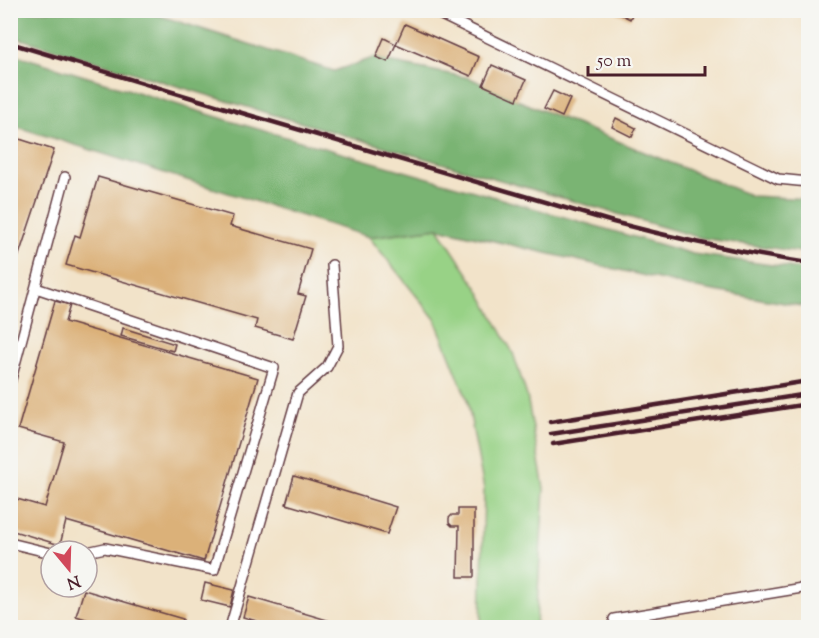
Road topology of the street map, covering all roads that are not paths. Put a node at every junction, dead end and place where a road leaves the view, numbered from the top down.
1 (431, 10) edge
2 (65, 177) dead end
3 (808, 182) edge
4 (332, 265) dead end
5 (36, 288) junction
6 (10, 383) edge
7 (10, 543) edge
8 (99, 549) edge
9 (39, 550) edge
10 (808, 587) edge
11 (614, 619) dead end
12 (230, 627) edge

1 - 3 lane
2 - 5 lane
4 - 12 lane
5 - 6 lane
5 - 8 lane
7 - 9 lane
10 - 11 lane

